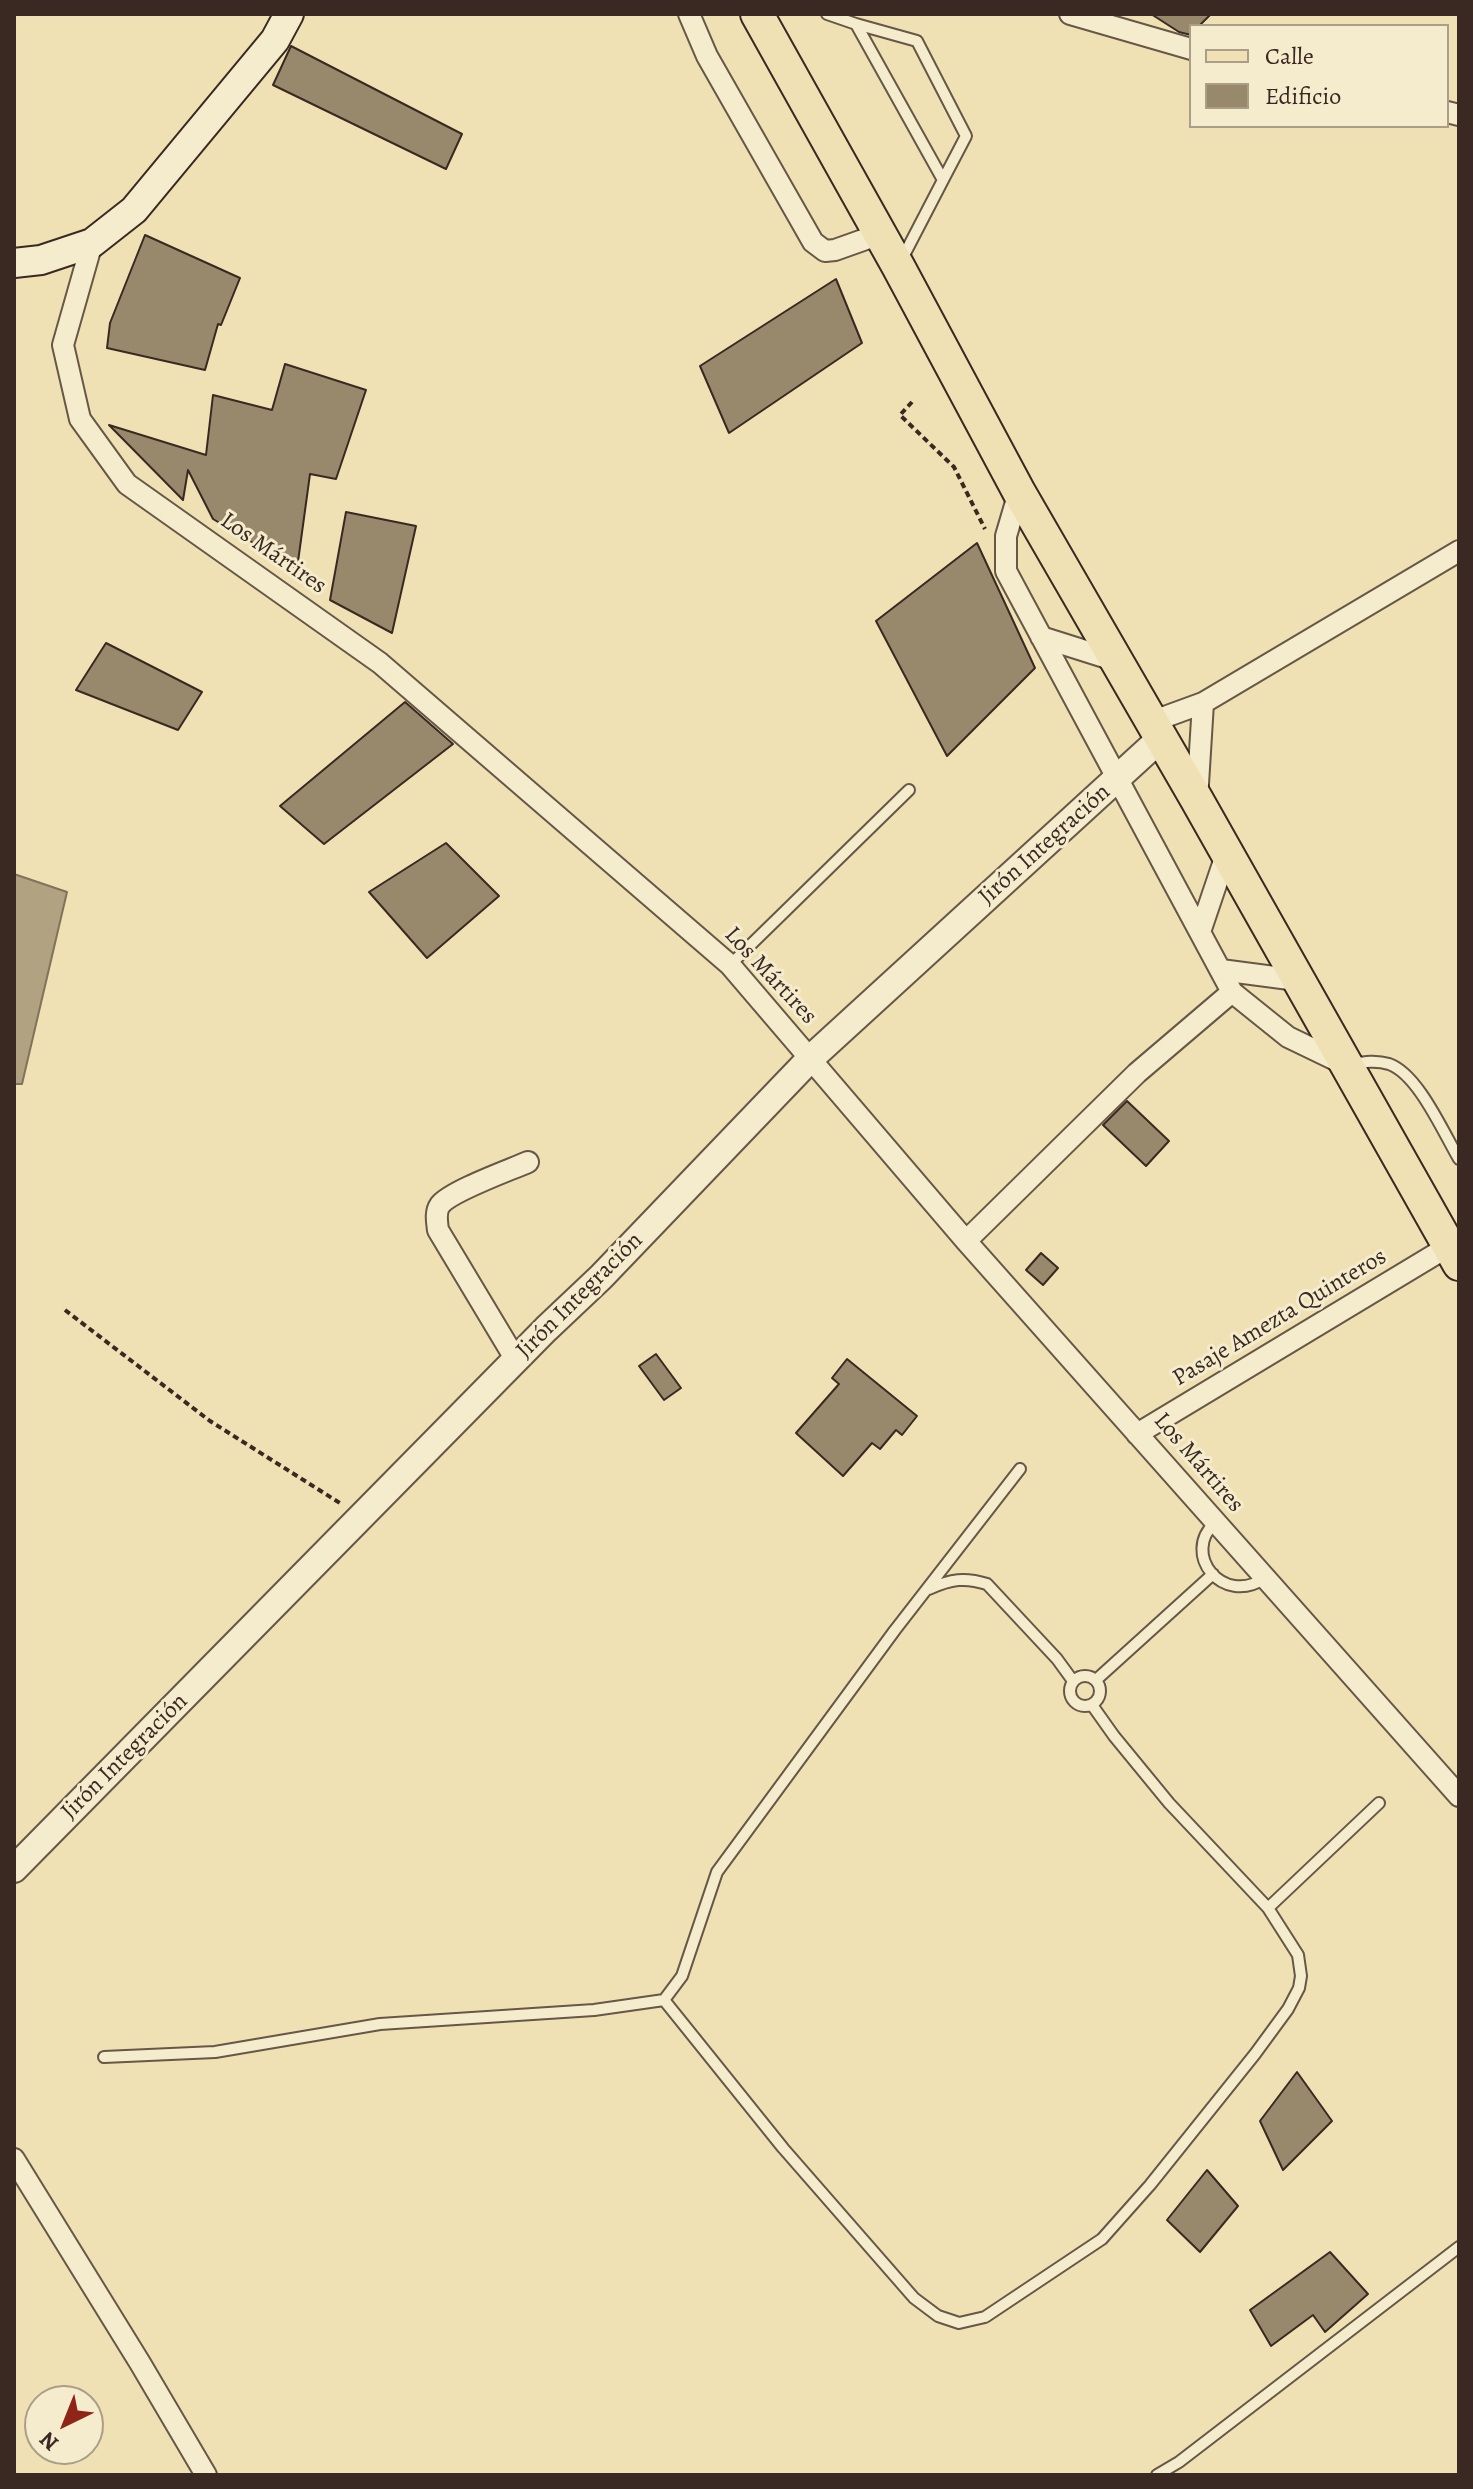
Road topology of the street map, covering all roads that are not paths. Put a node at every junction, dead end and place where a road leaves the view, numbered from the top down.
1 (289, 14) edge
2 (689, 14) edge
3 (757, 14) edge
4 (827, 14) edge
5 (1070, 14) edge
6 (856, 24) junction
7 (1189, 48) edge
8 (943, 180) junction
9 (880, 234) junction
10 (92, 243) junction
11 (14, 263) edge
12 (898, 266) junction
13 (1019, 492) junction
14 (1459, 551) edge
15 (1041, 637) junction
16 (1117, 661) junction
17 (1203, 703) junction
18 (1156, 730) junction
19 (1118, 779) junction
20 (909, 790) dead end
21 (1197, 800) junction
22 (1226, 855) junction
23 (1200, 932) junction
24 (730, 965) junction
25 (1221, 970) junction
26 (1297, 980) junction
27 (1232, 992) junction
28 (810, 1059) junction
29 (1345, 1065) junction
30 (1459, 1159) edge
31 (528, 1162) dead end
32 (966, 1241) junction
33 (1454, 1255) edge
34 (516, 1360) junction
35 (1137, 1434) junction
36 (1020, 1469) dead end
37 (1215, 1523) junction
38 (1213, 1574) junction
39 (1265, 1578) junction
40 (928, 1590) junction
41 (1096, 1680) junction
42 (1073, 1681) junction
43 (1092, 1705) junction
44 (1459, 1796) edge
45 (1379, 1803) dead end
46 (14, 1869) edge
47 (1268, 1908) junction
48 (664, 2000) junction
49 (104, 2057) dead end
50 (14, 2159) edge
51 (20, 2186) edge
52 (1459, 2247) edge
53 (206, 2475) edge
54 (1157, 2475) edge

1 - 10 main road
2 - 9 street
3 - 9 main road
4 - 6 lane
5 - 7 street
6 - 8 lane
6 - 8 lane
8 - 12 lane
9 - 12 main road
10 - 11 main road
10 - 24 street, Los Mártires
12 - 13 main road
13 - 15 street
13 - 16 main road
14 - 17 street
15 - 16 street
15 - 19 street
16 - 18 main road
17 - 18 street
17 - 21 street
18 - 19 street, Jirón Integración
18 - 21 main road
19 - 23 street
19 - 28 street, Jirón Integración
20 - 24 lane
21 - 22 main road
22 - 23 street
22 - 26 main road
23 - 25 street
24 - 28 street, Los Mártires
25 - 26 street
25 - 27 street
26 - 29 main road
27 - 29 street
27 - 32 street
28 - 32 street, Los Mártires
28 - 34 street, Jirón Integración
29 - 30 lane
29 - 33 main road
31 - 34 street
32 - 35 street, Los Mártires
33 - 35 street, Pasaje Amezta Quinteros
34 - 46 street, Jirón Integración
35 - 37 street, Los Mártires
36 - 40 lane
37 - 38 lane
37 - 39 street, Los Mártires
38 - 39 lane
38 - 41 lane
39 - 44 street, Los Mártires
40 - 42 lane
40 - 48 lane
41 - 42 lane
41 - 43 lane
42 - 43 lane
43 - 47 lane
45 - 47 lane
47 - 48 lane
48 - 49 lane
50 - 51 street
51 - 53 street
52 - 54 lane

